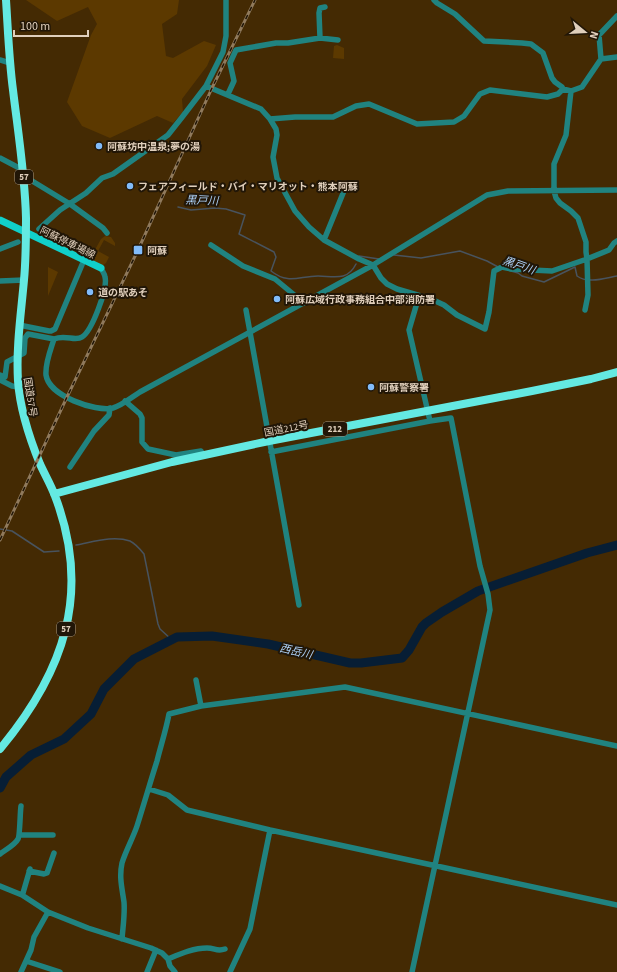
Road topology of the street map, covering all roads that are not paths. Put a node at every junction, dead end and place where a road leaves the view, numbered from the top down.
1 (6, 0) edge
2 (226, 0) edge
3 (434, 0) edge
4 (325, 6) dead end
5 (617, 16) edge
6 (320, 38) junction
7 (338, 40) dead end
8 (617, 57) edge
9 (601, 59) junction
10 (0, 60) edge
11 (10, 62) junction
12 (206, 86) junction
13 (564, 89) junction
14 (571, 91) junction
15 (228, 94) junction
16 (270, 119) junction
17 (0, 158) edge
18 (23, 173) junction
19 (346, 186) dead end
20 (554, 190) junction
21 (617, 190) edge
22 (70, 204) junction
23 (0, 220) edge
24 (39, 229) dead end
25 (26, 232) junction
26 (107, 233) dead end
27 (324, 240) junction
28 (617, 241) edge
29 (18, 242) dead end
30 (211, 245) dead end
31 (0, 249) edge
32 (84, 260) junction
33 (587, 260) junction
34 (373, 265) junction
35 (101, 268) joint
36 (24, 280) junction
37 (0, 281) edge
38 (419, 296) junction
39 (304, 303) junction
40 (246, 310) dead end
41 (585, 310) dead end
42 (19, 325) junction
43 (249, 333) junction
44 (54, 339) junction
45 (617, 372) edge
46 (0, 375) edge
47 (0, 380) edge
48 (19, 386) junction
49 (126, 401) junction
50 (110, 408) junction
51 (428, 411) junction
52 (430, 421) junction
53 (269, 441) junction
54 (271, 452) junction
55 (203, 455) junction
56 (70, 467) dead end
57 (54, 494) junction
58 (299, 605) dead end
59 (196, 680) dead end
60 (201, 706) junction
61 (467, 714) junction
62 (617, 746) edge
63 (0, 749) edge
64 (149, 789) junction
65 (21, 806) dead end
66 (270, 830) junction
67 (19, 835) junction
68 (53, 835) dead end
69 (54, 853) dead end
70 (0, 854) edge
71 (435, 865) junction
72 (0, 886) edge
73 (22, 895) junction
74 (617, 905) edge
75 (48, 912) junction
76 (122, 939) junction
77 (225, 949) dead end
78 (156, 950) junction
79 (168, 959) junction
80 (26, 961) junction
81 (21, 972) edge
82 (60, 972) edge
83 (147, 972) edge
84 (175, 972) edge
85 (230, 972) edge
86 (412, 972) edge

1 - 11 highway, 国道57号 / 57
2 - 12 street
3 - 13 street
4 - 6 street
5 - 9 street
6 - 7 street
6 - 15 street
8 - 9 street
9 - 14 street
10 - 11 street
11 - 18 highway, 国道57号 / 57
12 - 15 street
12 - 22 street
13 - 14 street
13 - 16 street
14 - 20 street
15 - 16 street
16 - 27 street
17 - 18 street
18 - 22 street
18 - 25 highway, 国道57号 / 57
19 - 27 street
20 - 21 street
20 - 33 street
20 - 34 street
22 - 24 street
22 - 26 street
23 - 25 main road, 阿蘇停車場線
25 - 32 main road, 阿蘇停車場線
25 - 36 highway, 国道57号 / 57
27 - 34 street
28 - 33 street
29 - 31 street
30 - 39 street
32 - 35 main road, 阿蘇停車場線
32 - 42 street
33 - 38 street
33 - 41 street
34 - 38 street
34 - 39 street
35 - 44 street
36 - 37 street
36 - 42 highway, 国道57号 / 57
38 - 51 street
39 - 43 street
40 - 43 street
42 - 48 highway, 国道57号 / 57
43 - 49 street
43 - 53 street
44 - 46 street
44 - 50 street
45 - 51 highway, 国道212号 / 212
47 - 48 street
48 - 57 highway, 国道57号 / 57
49 - 50 street
49 - 55 street
50 - 56 street
51 - 52 street
51 - 53 highway, 国道212号 / 212
52 - 54 street
52 - 61 street
53 - 54 street
53 - 55 highway, 国道212号 / 212
54 - 58 street
55 - 57 highway, 国道212号 / 212
57 - 63 highway, 国道57号 / 57
59 - 60 street
60 - 61 street
60 - 64 street
61 - 62 street
61 - 71 street
64 - 66 street
64 - 76 street
65 - 67 street
66 - 71 street
66 - 85 street
67 - 68 street
67 - 70 street
69 - 73 street
71 - 74 street
71 - 86 street
72 - 73 street
73 - 75 street
75 - 76 street
75 - 80 street
76 - 78 street
77 - 79 street
78 - 79 street
78 - 83 street
79 - 84 street
80 - 81 street
80 - 82 street

